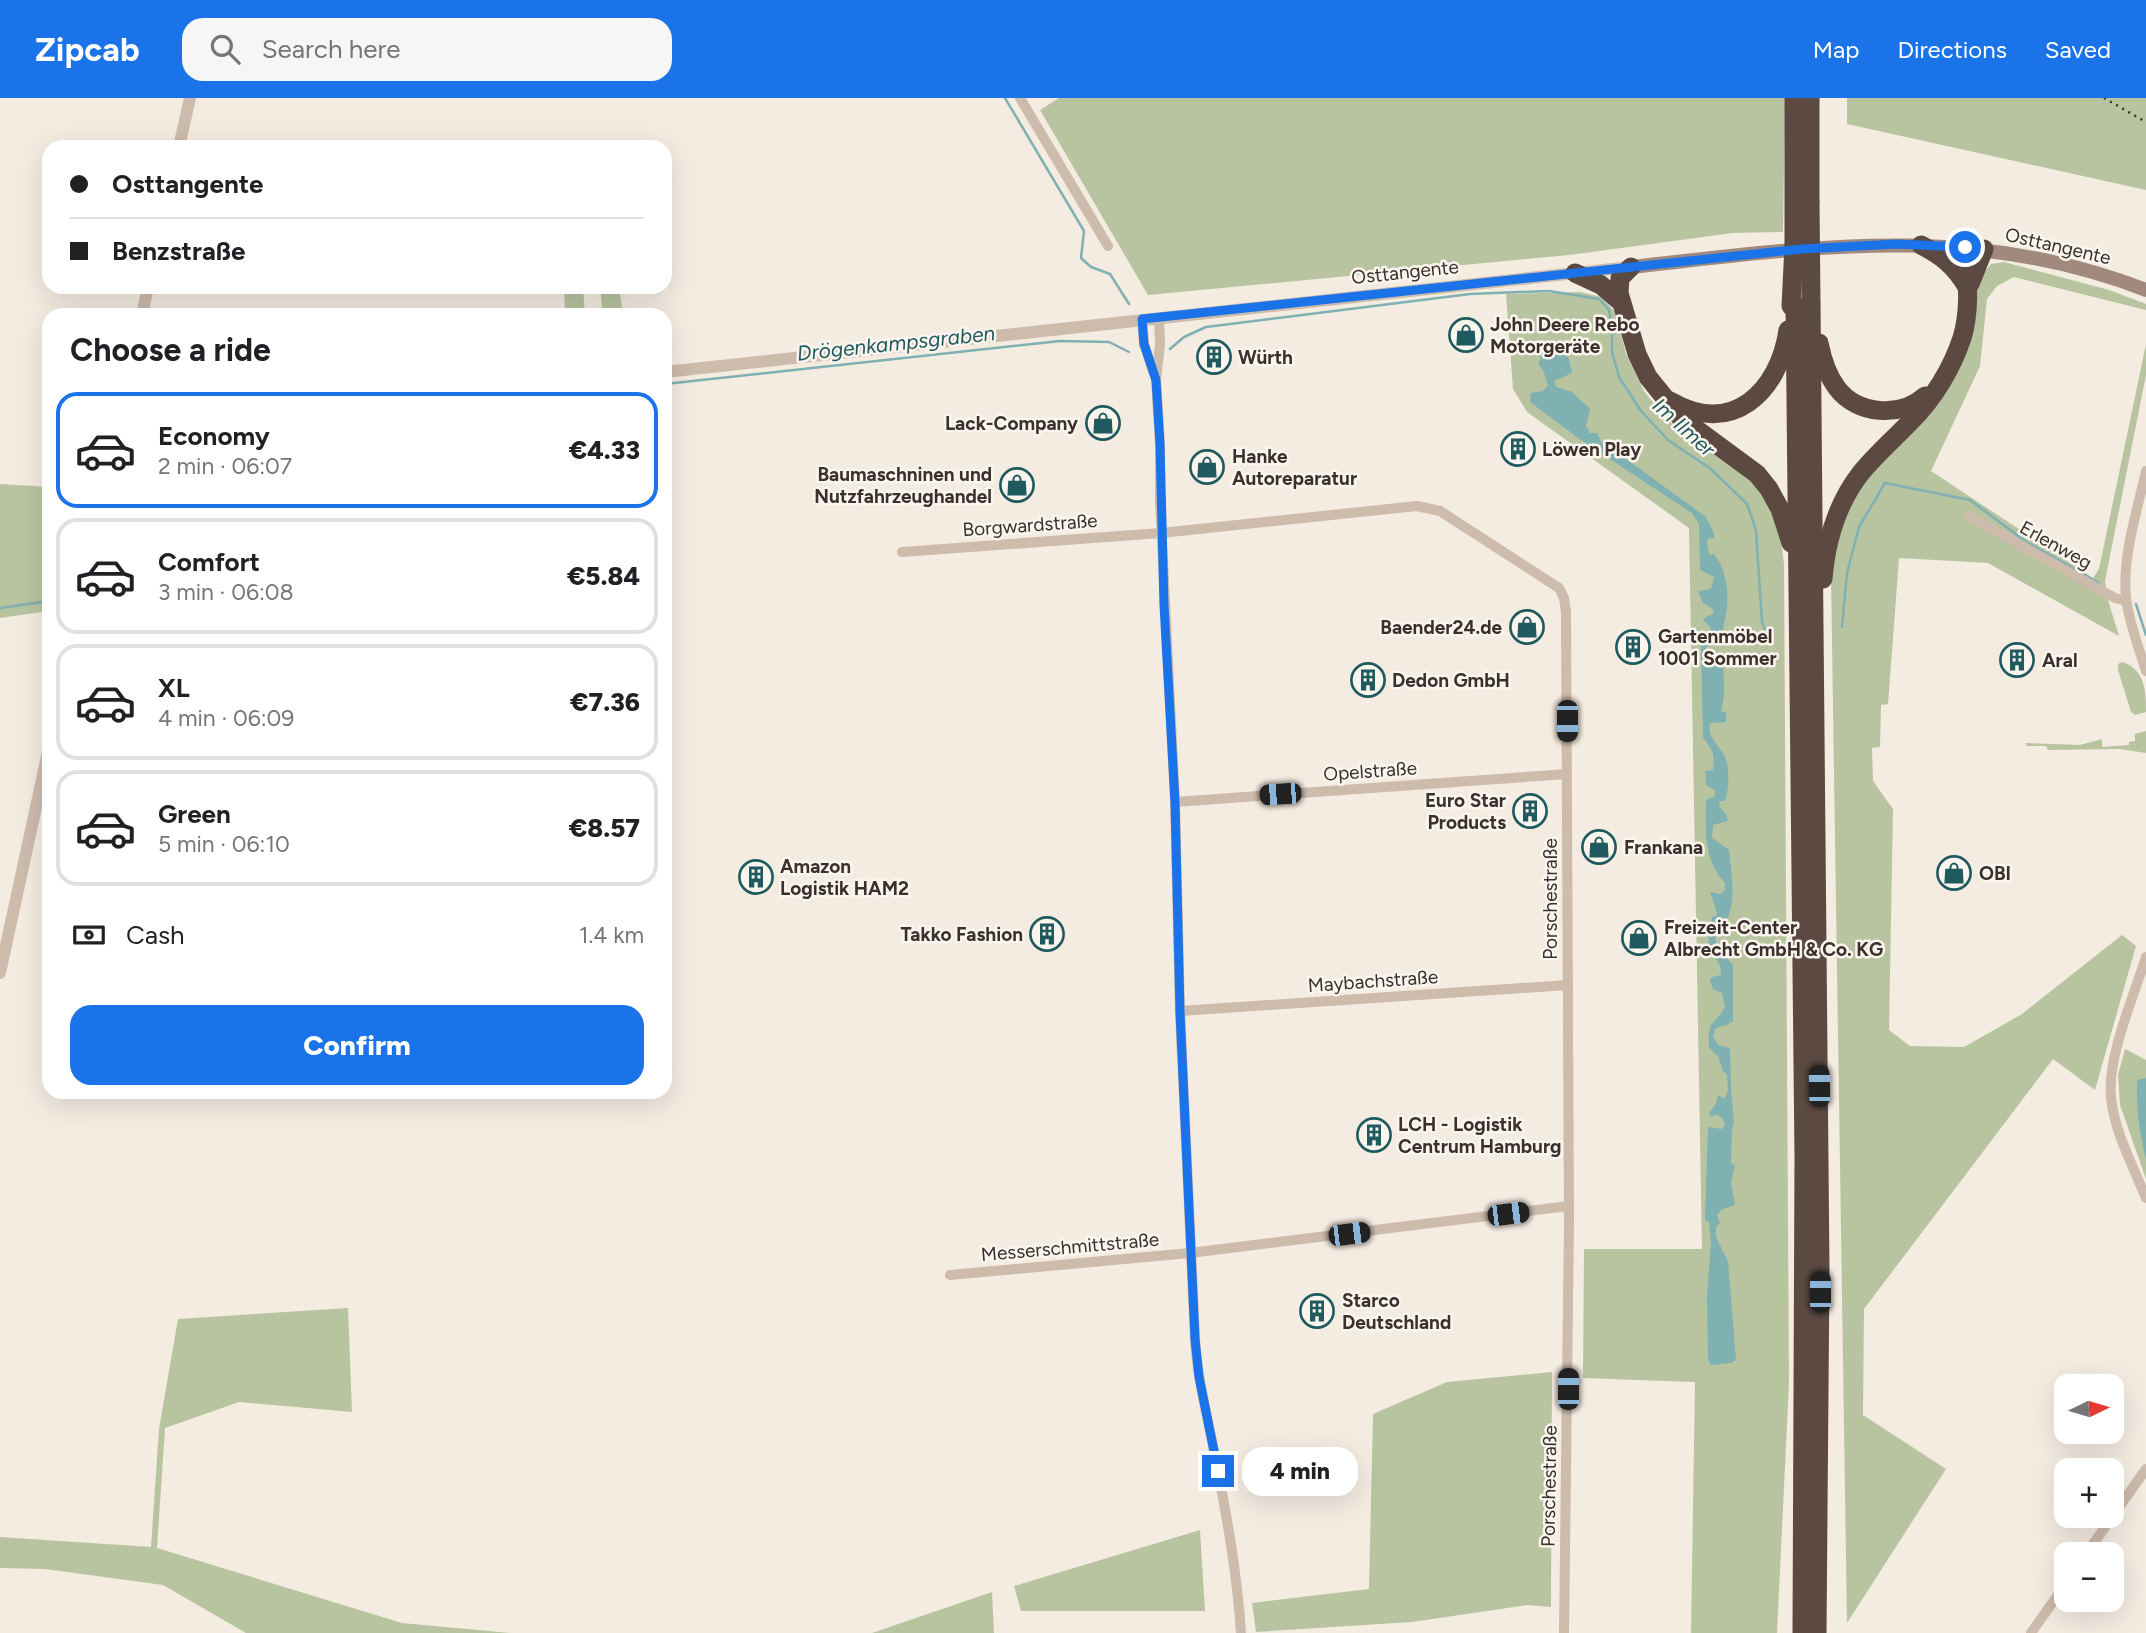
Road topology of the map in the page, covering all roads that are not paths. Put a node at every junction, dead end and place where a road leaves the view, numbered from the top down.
1 (190, 98) edge
2 (1020, 98) edge
3 (1794, 98) edge
4 (1810, 98) edge
5 (181, 140) edge
6 (1802, 203) junction
7 (1921, 245) junction
8 (1108, 246) dead end
9 (1974, 248) junction
10 (1631, 267) junction
11 (1574, 273) junction
12 (1968, 288) junction
13 (2146, 290) edge
14 (1621, 302) junction
15 (1799, 305) junction
16 (1159, 318) junction
17 (1142, 319) junction
18 (1629, 326) junction
19 (672, 371) edge
20 (1945, 375) junction
21 (1156, 380) junction
22 (1663, 397) junction
23 (2146, 471) edge
24 (1969, 516) dead end
25 (1161, 533) junction
26 (902, 552) dead end
27 (1798, 578) junction
28 (2126, 601) junction
29 (2146, 671) edge
30 (1815, 677) junction
31 (1567, 774) junction
32 (42, 779) edge
33 (1175, 802) junction
34 (2146, 957) edge
35 (0, 973) edge
36 (1568, 985) junction
37 (1180, 1012) junction
38 (2146, 1198) edge
39 (1569, 1206) junction
40 (1190, 1253) junction
41 (950, 1275) dead end
42 (2146, 1469) edge
43 (2094, 1542) edge
44 (2054, 1600) edge
45 (1241, 1633) edge
46 (1564, 1633) edge
47 (1802, 1633) edge
48 (1818, 1633) edge
49 (2031, 1633) edge

1 - 5 street
2 - 8 street
3 - 6 highway
4 - 6 highway
6 - 15 highway, bridge
6 - 15 highway, bridge
7 - 9 main road, Osttangente
7 - 10 main road, Osttangente
7 - 12 highway
9 - 12 highway
9 - 13 main road, Osttangente
10 - 11 street, Osttangente
10 - 14 highway
10 - 18 highway
11 - 14 highway
11 - 16 street, Osttangente
12 - 20 highway
14 - 18 highway
15 - 20 highway
15 - 22 highway
15 - 27 highway
15 - 30 highway
16 - 17 street, Osttangente
16 - 21 street
17 - 19 street, Osttangente
17 - 21 street
18 - 22 highway
20 - 30 highway
21 - 25 street
22 - 27 highway
23 - 28 street
24 - 28 street, Erlenweg
25 - 26 street, Borgwardstraße
25 - 31 street, Porschestraße
25 - 33 street
27 - 47 highway
28 - 29 street
30 - 48 highway
31 - 33 street, Opelstraße
31 - 36 street, Porschestraße
32 - 35 street
33 - 37 street
34 - 38 street
36 - 37 street, Maybachstraße
36 - 39 street, Porschestraße
37 - 40 street
39 - 40 street, Messerschmittstraße
39 - 46 street, Porschestraße
40 - 41 street, Messerschmittstraße
40 - 45 street
42 - 43 street
44 - 49 street

